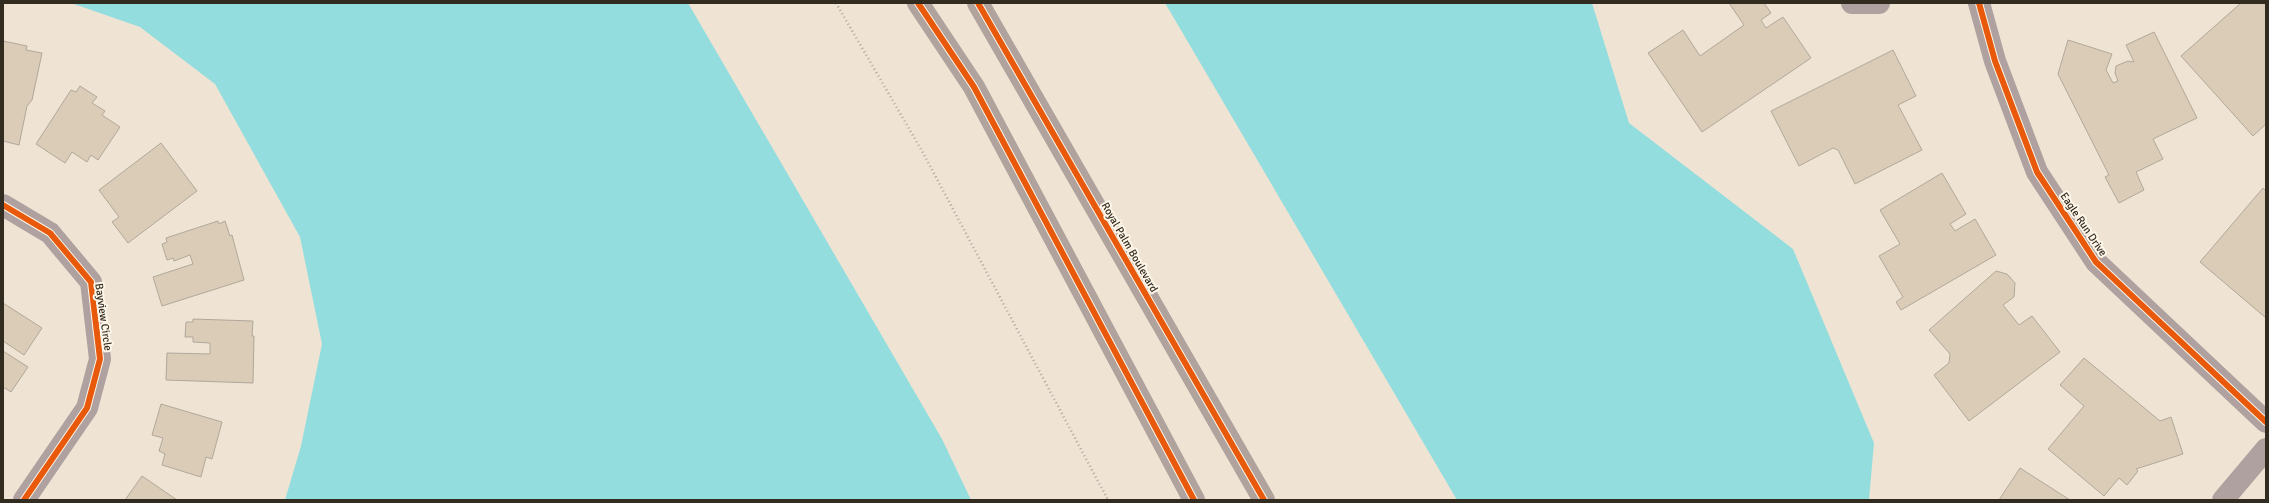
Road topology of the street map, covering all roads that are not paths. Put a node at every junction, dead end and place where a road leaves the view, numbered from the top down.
1 (918, 3) edge
2 (978, 3) edge
3 (1852, 3) edge
4 (1879, 3) edge
5 (1979, 3) edge
6 (3, 205) edge
7 (2266, 422) edge
8 (2266, 448) edge
9 (24, 500) edge
10 (1194, 500) edge
11 (1264, 500) edge
12 (2223, 500) edge

1 - 10 main road
2 - 11 main road, Royal Palm Boulevard
3 - 4 street
5 - 7 street, Eagle Run Drive
6 - 9 street, Bayview Circle
8 - 12 street

